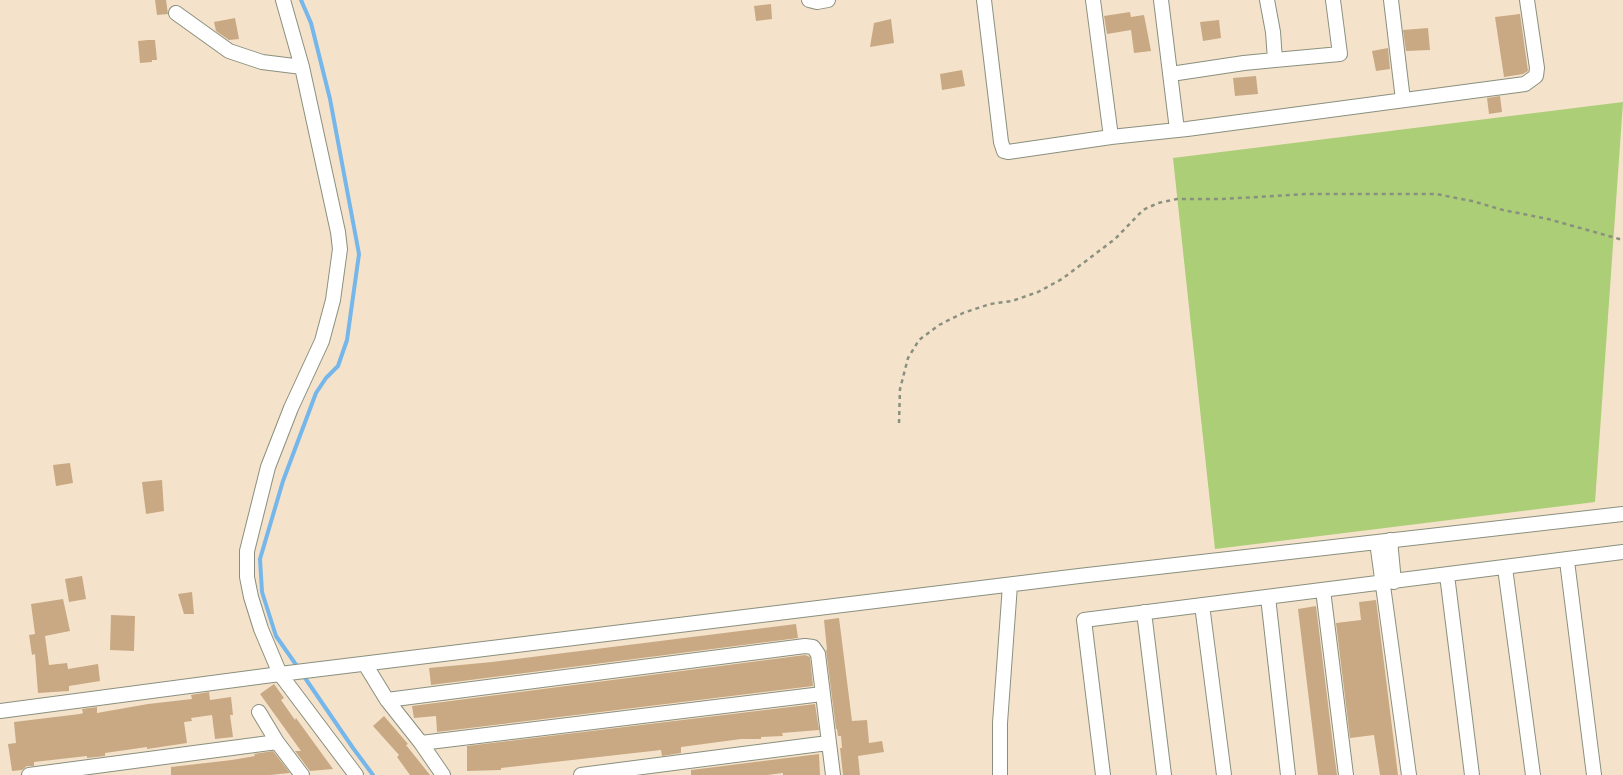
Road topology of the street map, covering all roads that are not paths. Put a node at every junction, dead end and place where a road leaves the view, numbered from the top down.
1 (283, 0) edge
2 (809, 0) edge
3 (828, 0) edge
4 (984, 0) edge
5 (1093, 0) edge
6 (1161, 0) edge
7 (1267, 0) edge
8 (1333, 0) edge
9 (1391, 0) edge
10 (1528, 0) edge
11 (176, 14) dead end
12 (1275, 60) junction
13 (302, 66) junction
14 (1171, 74) junction
15 (1403, 100) junction
16 (1178, 130) junction
17 (1111, 137) junction
18 (1623, 514) edge
19 (1383, 541) junction
20 (1623, 552) edge
21 (1567, 560) junction
22 (1505, 568) junction
23 (1447, 575) junction
24 (1388, 582) junction
25 (1010, 585) junction
26 (1323, 590) junction
27 (1268, 597) junction
28 (1202, 605) junction
29 (1144, 612) junction
30 (365, 664) junction
31 (284, 674) junction
32 (822, 694) junction
33 (387, 700) junction
34 (0, 711) edge
35 (259, 712) dead end
36 (277, 742) junction
37 (421, 743) junction
38 (828, 743) junction
39 (29, 775) edge
40 (302, 775) edge
41 (356, 775) edge
42 (443, 775) edge
43 (581, 775) edge
44 (833, 775) edge
45 (1000, 775) edge
46 (1103, 775) edge
47 (1164, 775) edge
48 (1224, 775) edge
49 (1288, 775) edge
50 (1346, 775) edge
51 (1408, 775) edge
52 (1472, 775) edge
53 (1532, 775) edge
54 (1594, 775) edge

1 - 13 street
2 - 3 street
4 - 17 street
5 - 17 street
6 - 14 street
7 - 12 street
8 - 12 street
9 - 15 street
10 - 15 street
11 - 13 street
12 - 14 street
13 - 31 street
14 - 16 street
15 - 16 street
16 - 17 street
18 - 19 street
19 - 24 street
19 - 25 street
20 - 21 street
21 - 22 street
21 - 54 street
22 - 23 street
22 - 53 street
23 - 24 street
23 - 52 street
24 - 26 street
24 - 51 street
25 - 30 street
25 - 45 street
26 - 27 street
26 - 50 street
27 - 28 street
27 - 49 street
28 - 29 street
28 - 48 street
29 - 46 street
29 - 47 street
30 - 31 street
30 - 33 street
31 - 34 street
31 - 41 street
32 - 33 street
32 - 37 street
32 - 38 street
33 - 37 street
35 - 36 street
36 - 39 street
36 - 40 street
37 - 42 street
38 - 43 street
38 - 44 street

